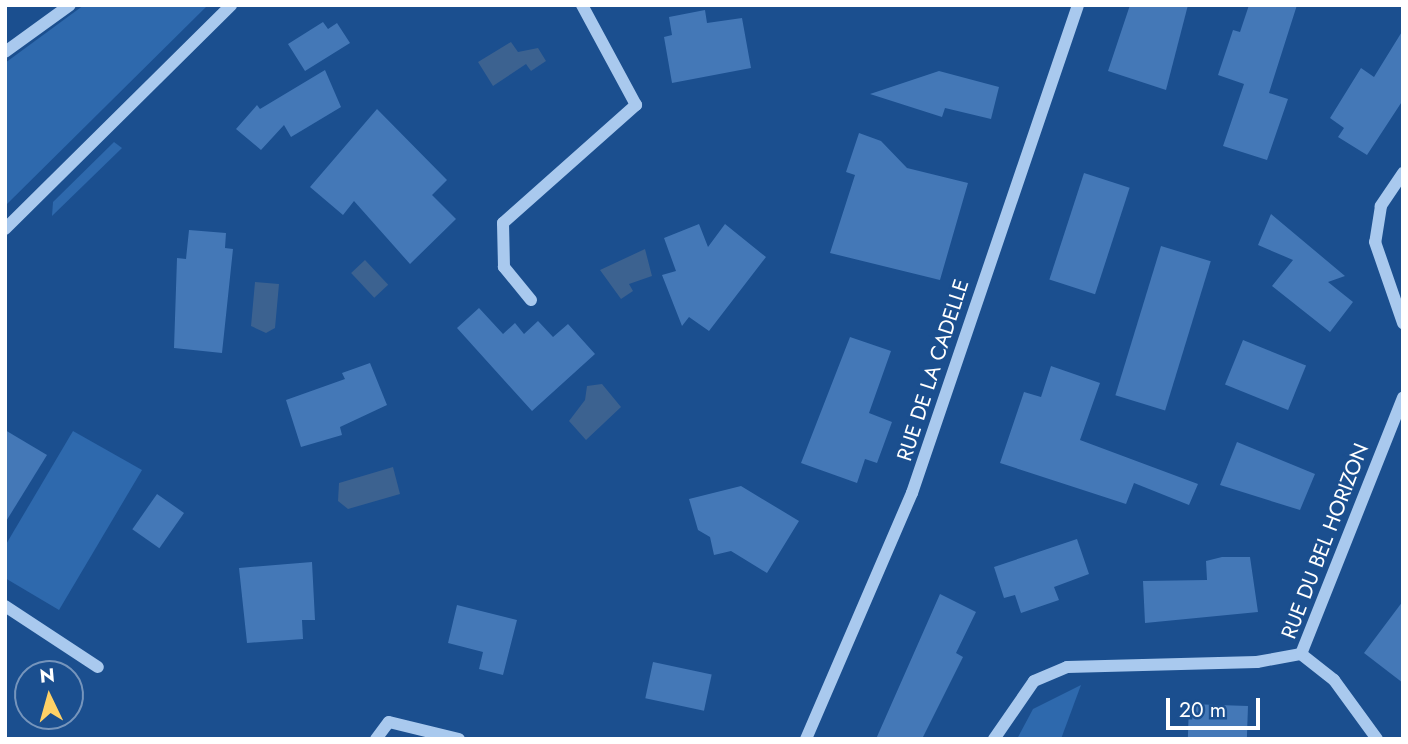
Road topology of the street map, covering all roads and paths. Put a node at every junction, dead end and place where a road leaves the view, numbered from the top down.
1 (70, 5) edge
2 (231, 5) edge
3 (582, 5) edge
4 (1078, 5) edge
5 (5, 52) edge
6 (1403, 173) edge
7 (5, 229) edge
8 (531, 300) dead end
9 (1403, 323) edge
10 (1403, 398) edge
11 (5, 606) edge
12 (1301, 654) junction
13 (98, 667) dead end
14 (376, 739) edge
15 (459, 739) edge
16 (806, 739) edge
17 (994, 739) edge
18 (1377, 739) edge

1 - 5 street
2 - 7 street
3 - 8 street
4 - 16 street, RUE DE LA CADELLE
6 - 9 street
10 - 12 street, RUE DU BEL HORIZON
11 - 13 street
12 - 17 street, RUE DU BEL HORIZON
12 - 18 street
14 - 15 street

